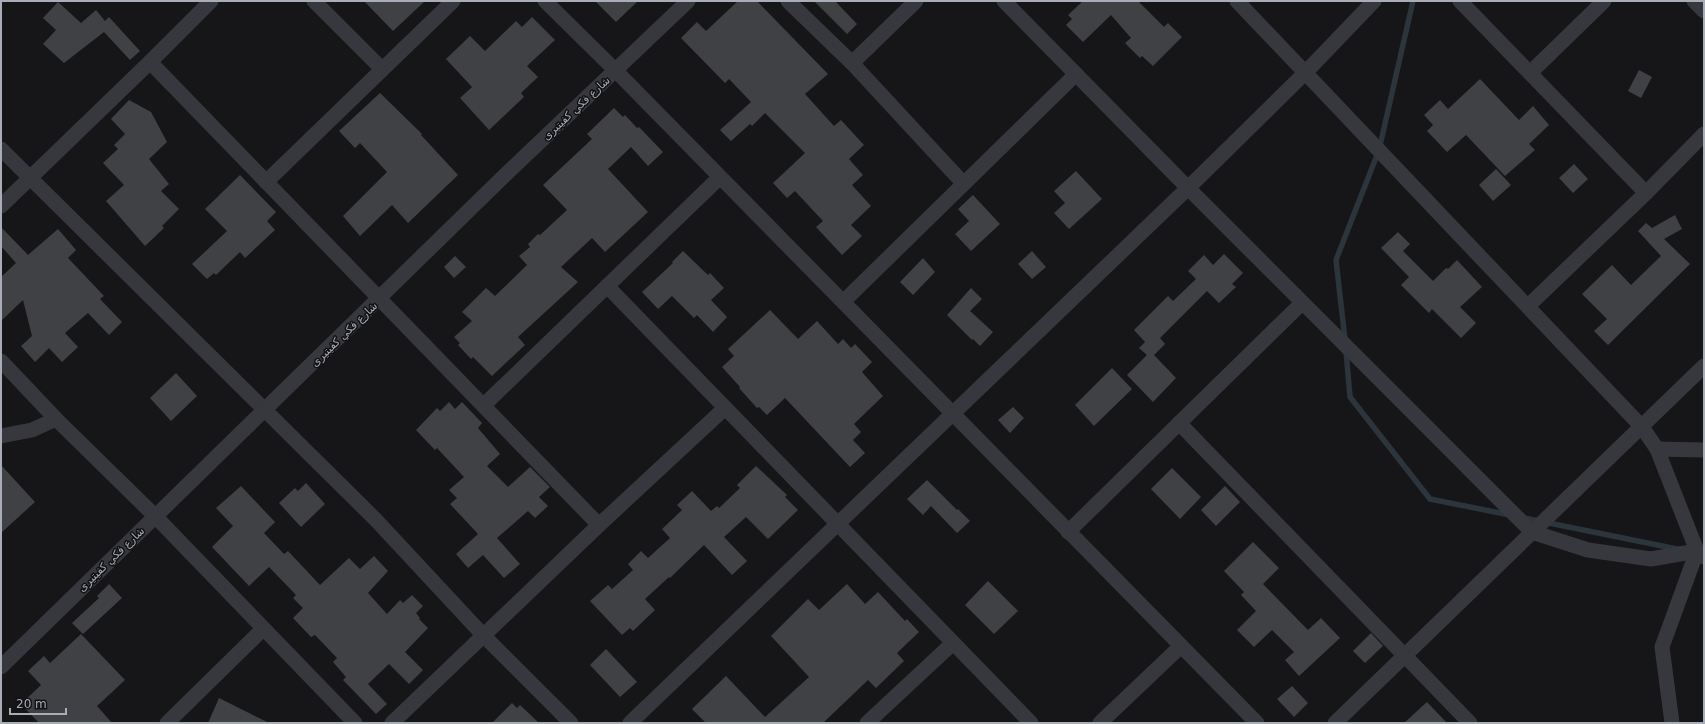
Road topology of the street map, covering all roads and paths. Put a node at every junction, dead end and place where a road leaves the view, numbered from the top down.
1 (211, 1) edge
2 (314, 1) edge
3 (452, 1) edge
4 (545, 1) edge
5 (688, 1) edge
6 (788, 1) edge
7 (916, 1) edge
8 (1004, 1) edge
9 (1237, 1) edge
10 (1374, 1) edge
11 (1460, 1) edge
12 (1604, 1) edge
13 (1694, 1) edge
14 (1704, 12) edge
15 (150, 62) junction
16 (852, 63) junction
17 (382, 69) junction
18 (616, 71) junction
19 (1306, 72) junction
20 (1530, 73) junction
21 (1076, 74) junction
22 (1704, 134) edge
23 (1, 149) edge
24 (30, 178) junction
25 (720, 178) junction
26 (266, 182) junction
27 (964, 183) junction
28 (1188, 188) junction
29 (1646, 193) junction
30 (1, 206) edge
31 (608, 286) junction
32 (380, 298) junction
33 (843, 302) junction
34 (1302, 303) junction
35 (1528, 306) junction
36 (1, 361) edge
37 (1704, 366) edge
38 (484, 405) junction
39 (725, 408) junction
40 (266, 410) junction
41 (952, 413) junction
42 (56, 418) junction
43 (1179, 423) junction
44 (1642, 427) junction
45 (1, 436) edge
46 (1657, 449) junction
47 (1704, 450) edge
48 (155, 516) junction
49 (838, 523) junction
50 (598, 524) junction
51 (1068, 532) junction
52 (1532, 532) junction
53 (1700, 554) edge
54 (263, 628) junction
55 (484, 635) junction
56 (953, 643) junction
57 (1181, 646) junction
58 (1405, 655) junction
59 (1, 667) edge
60 (168, 723) edge
61 (355, 723) edge
62 (392, 723) edge
63 (571, 723) edge
64 (630, 723) edge
65 (867, 723) edge
66 (1031, 723) edge
67 (1100, 723) edge
68 (1257, 723) edge
69 (1335, 723) edge
70 (1470, 723) edge
71 (1672, 723) edge

1 - 15 street
2 - 17 street
3 - 17 street
4 - 18 street
5 - 18 street, شارع فكي كفيتيرى
6 - 16 street
7 - 16 street
8 - 21 street
9 - 19 street
10 - 19 street
11 - 20 street
12 - 20 street
13 - 14 street
15 - 24 street
15 - 26 street
16 - 27 street
17 - 26 street
18 - 25 street
18 - 32 street, شارع فكي كفيتيرى
19 - 28 street
19 - 35 street
20 - 29 street
21 - 27 street
21 - 28 street
22 - 29 street
23 - 24 street
24 - 30 street
24 - 40 street
25 - 31 street
25 - 33 street
26 - 32 street
27 - 33 street
28 - 34 street
28 - 41 street
29 - 35 street
31 - 38 street
31 - 39 street
32 - 38 street
32 - 40 street, شارع فكي كفيتيرى
33 - 41 street
34 - 43 street
34 - 52 street
35 - 44 street
36 - 42 street
37 - 44 street
38 - 50 street
39 - 49 street
39 - 50 street
40 - 48 street, شارع فكي كفيتيرى
40 - 55 street
41 - 49 street
41 - 51 street
42 - 45 street
42 - 48 street
43 - 51 street
43 - 58 street
44 - 46 street
44 - 52 street
46 - 47 street
46 - 53 street
48 - 54 street
48 - 59 street, شارع فكي كفيتيرى
49 - 56 street
49 - 64 street
50 - 55 street
51 - 57 street
52 - 53 street
52 - 58 street
53 - 71 street
54 - 60 street
54 - 61 street
55 - 62 street
55 - 63 street
56 - 65 street
56 - 66 street
57 - 67 street
57 - 68 street
58 - 69 street
58 - 70 street

